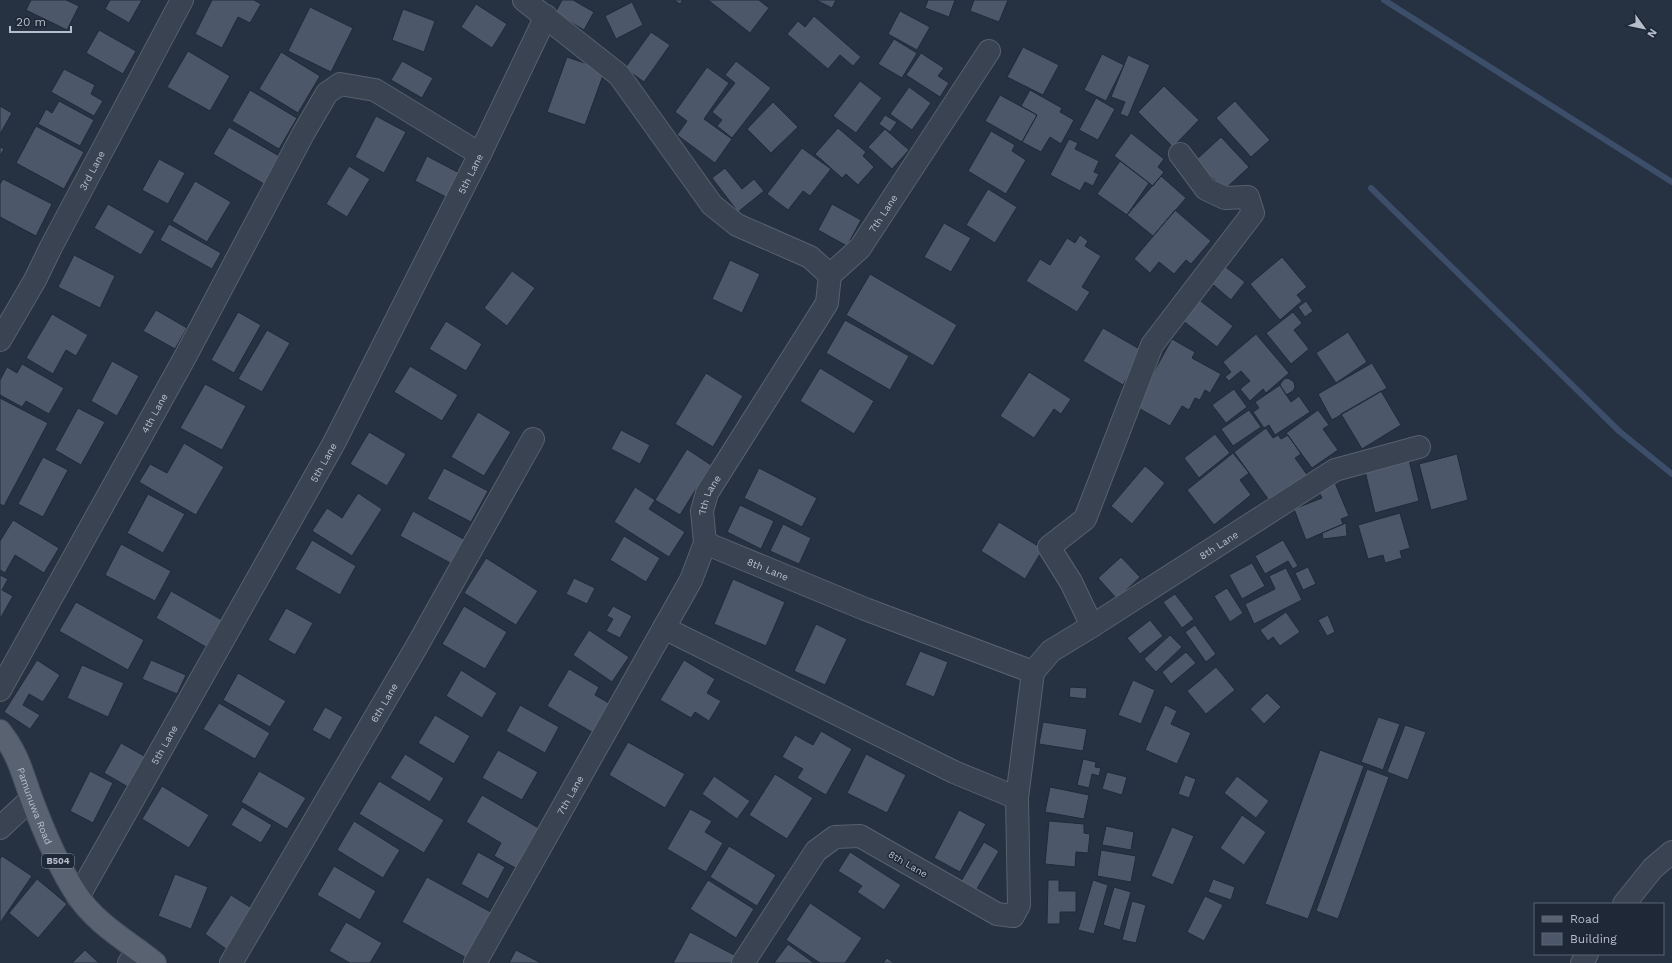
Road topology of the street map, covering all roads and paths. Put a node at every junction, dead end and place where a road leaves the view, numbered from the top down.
1 (182, 0) edge
2 (524, 0) edge
3 (546, 16) junction
4 (989, 52) dead end
5 (480, 154) junction
6 (1180, 154) dead end
7 (830, 275) junction
8 (0, 340) edge
9 (533, 439) dead end
10 (1419, 447) dead end
11 (705, 543) junction
12 (1092, 626) junction
13 (664, 628) junction
14 (1033, 672) junction
15 (0, 690) edge
16 (0, 731) edge
17 (1017, 798) junction
18 (31, 799) junction
19 (0, 828) edge
20 (1672, 852) edge
21 (78, 897) junction
22 (1625, 903) edge
23 (141, 959) edge
24 (231, 963) edge
25 (475, 963) edge
26 (743, 963) edge

1 - 8 street, 3rd Lane
2 - 3 street
3 - 5 street, 5th Lane
3 - 7 street
4 - 7 street, 7th Lane
5 - 15 street, 4th Lane
5 - 21 street, 5th Lane
6 - 12 street
7 - 11 street, 7th Lane
9 - 24 street, 6th Lane
10 - 12 street, 8th Lane
11 - 13 street, 7th Lane
11 - 14 street, 8th Lane
12 - 14 street, 8th Lane
13 - 17 street
13 - 25 street, 7th Lane
14 - 17 street, 8th Lane
16 - 18 main road, Pamunuwa Road / B504
17 - 26 street, 8th Lane
18 - 19 street
18 - 21 main road, Pamunuwa Road / B504
20 - 22 street
21 - 23 main road, Pamunuwa Road / B504

